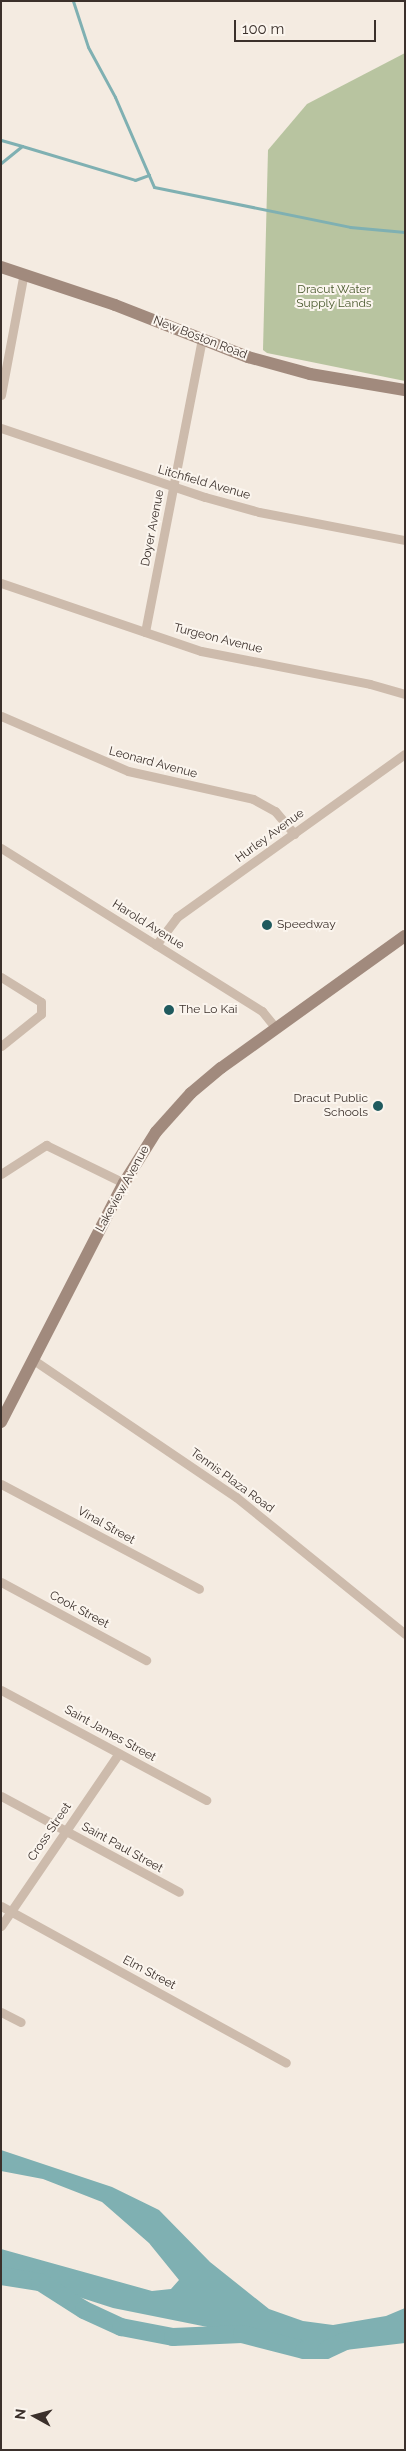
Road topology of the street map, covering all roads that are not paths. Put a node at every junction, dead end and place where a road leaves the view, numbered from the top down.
1 (1, 267) edge
2 (23, 277) junction
3 (202, 339) junction
4 (405, 390) edge
5 (1, 395) edge
6 (1, 428) edge
7 (173, 488) junction
8 (405, 540) edge
9 (1, 582) edge
10 (145, 632) junction
11 (405, 694) edge
12 (1, 716) edge
13 (405, 754) edge
14 (294, 834) junction
15 (1, 848) edge
16 (405, 936) edge
17 (156, 945) junction
18 (1, 977) edge
19 (276, 1028) junction
20 (1, 1046) edge
21 (1, 1174) edge
22 (124, 1183) junction
23 (35, 1361) junction
24 (1, 1422) edge
25 (1, 1484) edge
26 (1, 1582) edge
27 (199, 1589) dead end
28 (405, 1634) edge
29 (146, 1660) dead end
30 (1, 1690) edge
31 (119, 1753) junction
32 (1, 1796) edge
33 (206, 1800) dead end
34 (65, 1831) junction
35 (178, 1892) dead end
36 (1, 1906) edge
37 (11, 1911) junction
38 (1, 1926) edge
39 (1, 2012) edge
40 (21, 2022) dead end
41 (286, 2063) dead end

1 - 2 main road, New Boston Road
2 - 3 main road, New Boston Road
2 - 5 street
3 - 4 main road, New Boston Road
3 - 7 street, Doyer Avenue
6 - 7 street, Litchfield Avenue
7 - 8 street, Litchfield Avenue
7 - 10 street, Doyer Avenue
9 - 10 street, Turgeon Avenue
10 - 11 street, Turgeon Avenue
12 - 14 street, Leonard Avenue
13 - 14 street, Hurley Avenue
14 - 17 street, Hurley Avenue
15 - 17 street, Harold Avenue
16 - 19 main road, Lakeview Avenue
17 - 19 street, Harold Avenue
18 - 20 street
19 - 22 main road, Lakeview Avenue
21 - 22 street
22 - 23 main road, Lakeview Avenue
23 - 24 main road, Lakeview Avenue
23 - 28 street, Tennis Plaza Road
25 - 27 street, Vinal Street
26 - 29 street, Cook Street
30 - 31 street, Saint James Street
31 - 33 street, Saint James Street
31 - 34 street, Cross Street
32 - 34 street, Saint Paul Street
34 - 35 street, Saint Paul Street
34 - 37 street, Cross Street
36 - 37 street, Elm Street
37 - 38 street, Cross Street
37 - 41 street, Elm Street
39 - 40 street

